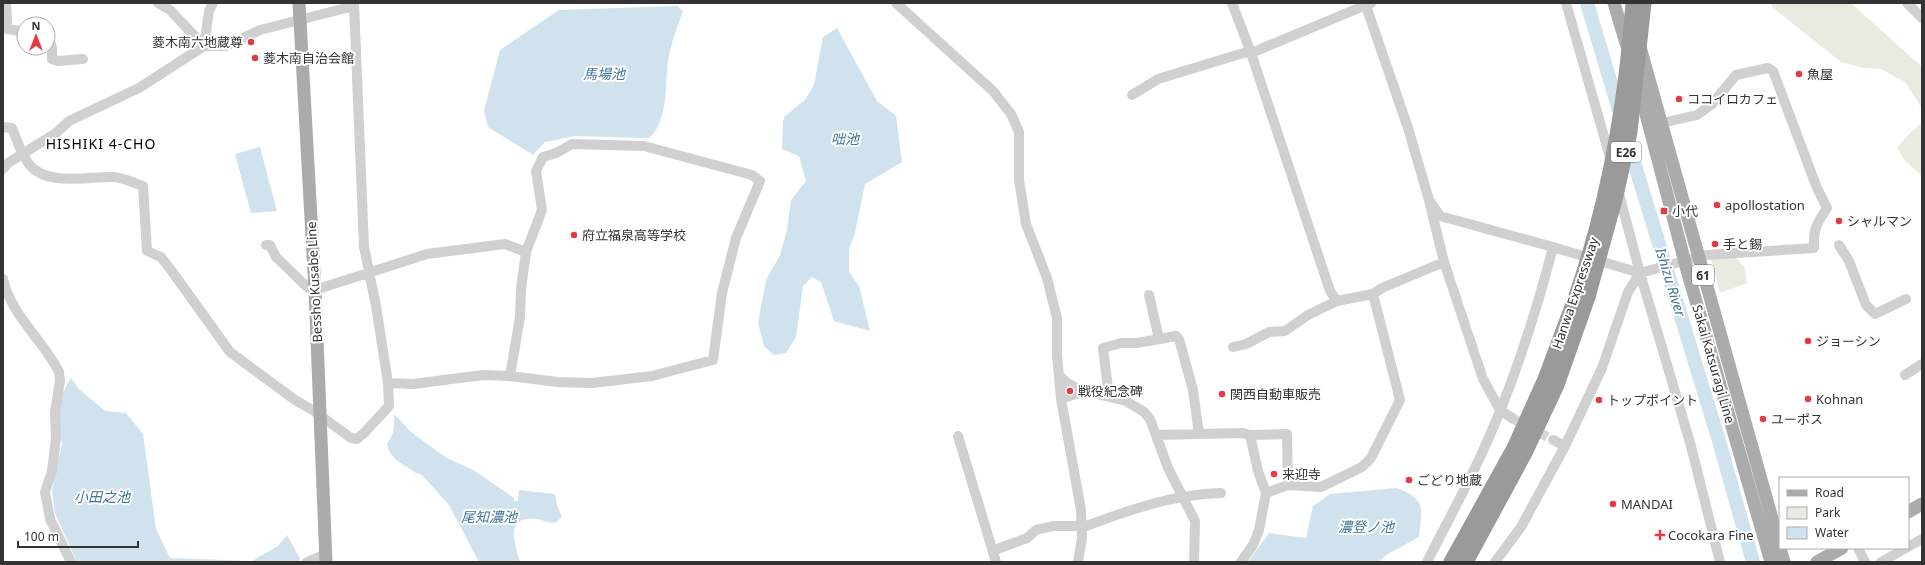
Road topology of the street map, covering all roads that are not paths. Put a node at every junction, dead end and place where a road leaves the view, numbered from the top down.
1 (6, 3) edge
2 (158, 3) edge
3 (213, 3) edge
4 (299, 3) edge
5 (896, 3) edge
6 (1232, 3) edge
7 (1566, 3) edge
8 (1614, 3) edge
9 (1628, 3) edge
10 (1633, 3) edge
11 (1644, 3) edge
12 (1907, 3) edge
13 (1367, 4) edge
14 (354, 5) edge
15 (1922, 18) edge
16 (300, 19) junction
17 (4, 28) edge
18 (16, 30) edge
19 (204, 46) junction
20 (1250, 52) junction
21 (52, 56) edge
22 (83, 59) dead end
23 (1132, 95) dead end
24 (1662, 123) junction
25 (3, 127) edge
26 (23, 155) junction
27 (3, 169) edge
28 (1429, 200) junction
29 (266, 245) dead end
30 (1839, 245) dead end
31 (1553, 247) junction
32 (526, 252) junction
33 (1698, 257) junction
34 (1444, 262) junction
35 (1681, 262) junction
36 (369, 272) junction
37 (1640, 273) junction
38 (3, 278) edge
39 (315, 290) junction
40 (1373, 294) junction
41 (1149, 295) dead end
42 (1583, 295) junction
43 (1906, 299) dead end
44 (1337, 301) junction
45 (1159, 339) junction
46 (1233, 346) dead end
47 (1922, 364) edge
48 (1904, 374) dead end
49 (510, 376) junction
50 (1061, 377) junction
51 (388, 383) junction
52 (1084, 391) junction
53 (1061, 398) junction
54 (1109, 398) junction
55 (1500, 410) junction
56 (321, 417) junction
57 (1512, 418) tunnel mouth
58 (1199, 434) junction
59 (1156, 435) junction
60 (1250, 435) junction
61 (958, 436) dead end
62 (1553, 440) tunnel mouth
63 (1565, 446) junction
64 (1288, 486) junction
65 (1221, 493) dead end
66 (1266, 493) junction
67 (1183, 498) junction
68 (1922, 504) edge
69 (1909, 511) edge
70 (1081, 527) junction
71 (1922, 539) edge
72 (1779, 543) edge
73 (1909, 546) edge
74 (1781, 549) edge
75 (1840, 549) edge
76 (1858, 549) edge
77 (1904, 549) edge
78 (994, 557) edge
79 (326, 558) edge
80 (71, 562) edge
81 (307, 562) edge
82 (1078, 562) edge
83 (1194, 562) edge
84 (1241, 562) edge
85 (1428, 562) edge
86 (1451, 562) edge
87 (1466, 562) edge
88 (1495, 562) edge
89 (1720, 562) edge
90 (1771, 562) edge
91 (1784, 562) edge
92 (1817, 562) edge
93 (1865, 562) edge
94 (1881, 562) edge

1 - 17 street
2 - 19 street
3 - 19 street
4 - 16 main road, Bessho Kusabe Line
5 - 50 street
6 - 20 street
7 - 37 street
8 - 35 main road, Sakai Katsuragi Line / 61
9 - 24 main road, Sakai Katsuragi Line / 61
10 - 42 highway, Hanwa Expressway / E26, bridge
11 - 42 highway, Hanwa Expressway / E26, bridge
12 - 15 street
13 - 20 street
13 - 28 street
14 - 16 street
14 - 36 street
16 - 19 street
16 - 39 main road, Bessho Kusabe Line
17 - 18 street
19 - 26 street
20 - 23 street
20 - 44 street
21 - 22 street
24 - 33 main road, Sakai Katsuragi Line / 61
24 - 33 street
25 - 26 street
26 - 27 street
26 - 56 street
28 - 31 street
28 - 34 street
29 - 39 street
30 - 43 street
31 - 37 street
31 - 55 street
32 - 36 street
32 - 49 street
32 - 49 street
33 - 35 street
33 - 72 main road, Sakai Katsuragi Line / 61
34 - 40 street
34 - 55 street
35 - 37 street
35 - 90 main road, Sakai Katsuragi Line / 61
36 - 39 street
36 - 51 street
37 - 63 street
37 - 89 street
38 - 80 street
39 - 56 main road, Bessho Kusabe Line
40 - 44 street
40 - 64 street
41 - 45 street
42 - 86 highway, Hanwa Expressway / E26
42 - 87 highway, Hanwa Expressway / E26
44 - 46 street
45 - 54 street
45 - 58 street
47 - 48 street
49 - 51 street
50 - 52 street
50 - 53 street
51 - 56 street
52 - 53 street
52 - 54 street
53 - 70 street
54 - 59 street
55 - 57 street
55 - 85 street
56 - 79 main road, Bessho Kusabe Line
58 - 59 street
58 - 60 street
59 - 67 street
60 - 64 street
60 - 66 street
61 - 78 street
62 - 63 street
63 - 88 street
64 - 66 street
65 - 67 street
66 - 84 street
67 - 70 street
67 - 83 street
68 - 69 main road
70 - 78 street
70 - 82 street
71 - 73 street
74 - 91 main road, Sakai Katsuragi Line / 61
75 - 92 main road
76 - 93 street
77 - 94 street
79 - 81 street

